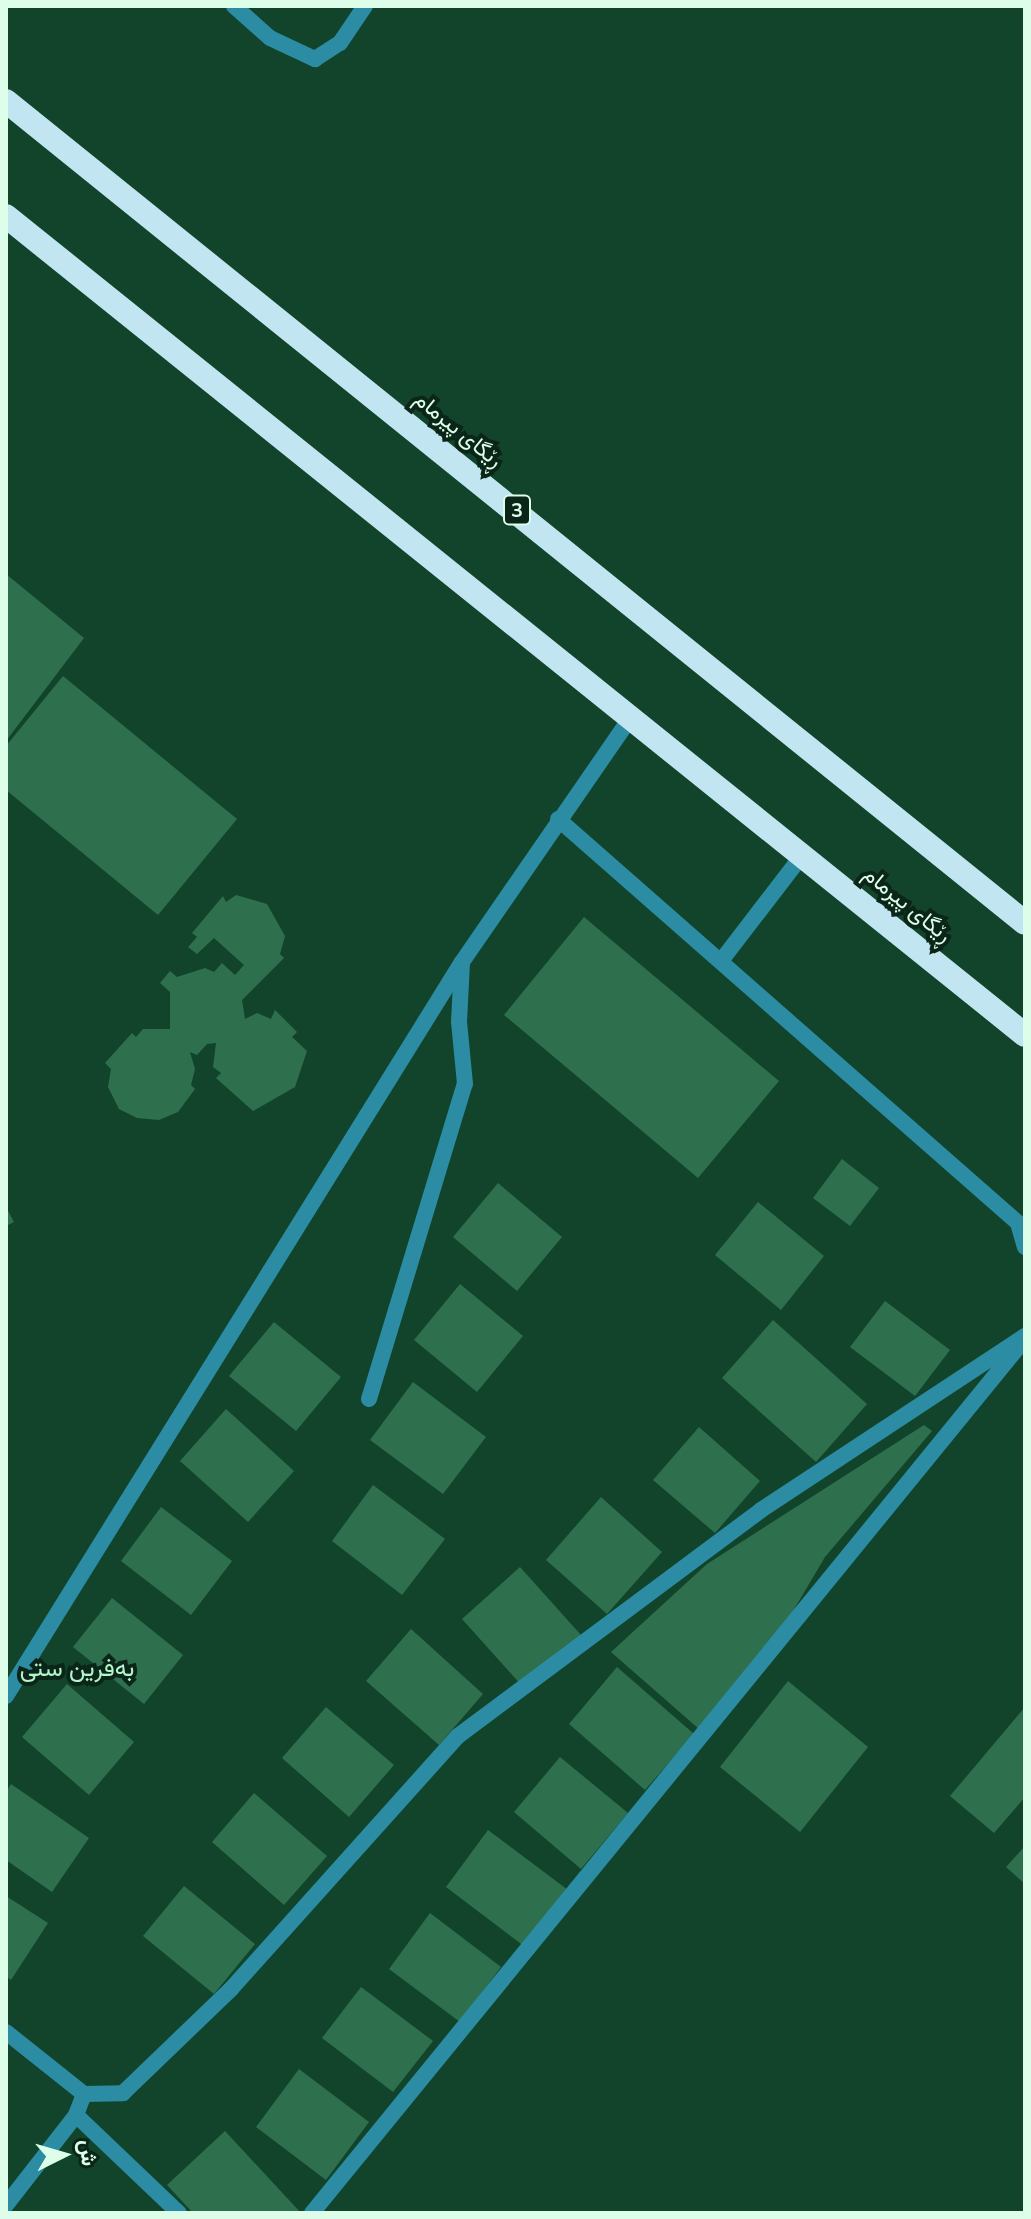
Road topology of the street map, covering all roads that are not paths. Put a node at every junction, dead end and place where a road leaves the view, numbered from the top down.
1 (234, 6) edge
2 (365, 6) edge
3 (6, 101) edge
4 (6, 216) edge
5 (632, 716) junction
6 (558, 819) junction
7 (804, 853) junction
8 (1025, 923) edge
9 (721, 961) junction
10 (462, 962) junction
11 (1025, 1035) edge
12 (1025, 1247) edge
13 (1025, 1337) edge
14 (369, 1399) dead end
15 (6, 1696) edge
16 (6, 2032) edge
17 (84, 2094) junction
18 (76, 2115) junction
19 (6, 2205) edge
20 (179, 2213) edge
21 (312, 2213) edge

1 - 2 street
3 - 8 highway, ڕێگای پیرمام / 3
4 - 5 highway, ڕێگای پیرمام
5 - 6 street
5 - 7 highway, ڕێگای پیرمام
6 - 9 street
6 - 10 street
7 - 9 street
7 - 11 highway, ڕێگای پیرمام
9 - 12 street
10 - 14 street
10 - 15 street
13 - 17 street
13 - 21 street
16 - 17 street
17 - 18 street
18 - 19 street
18 - 20 street

